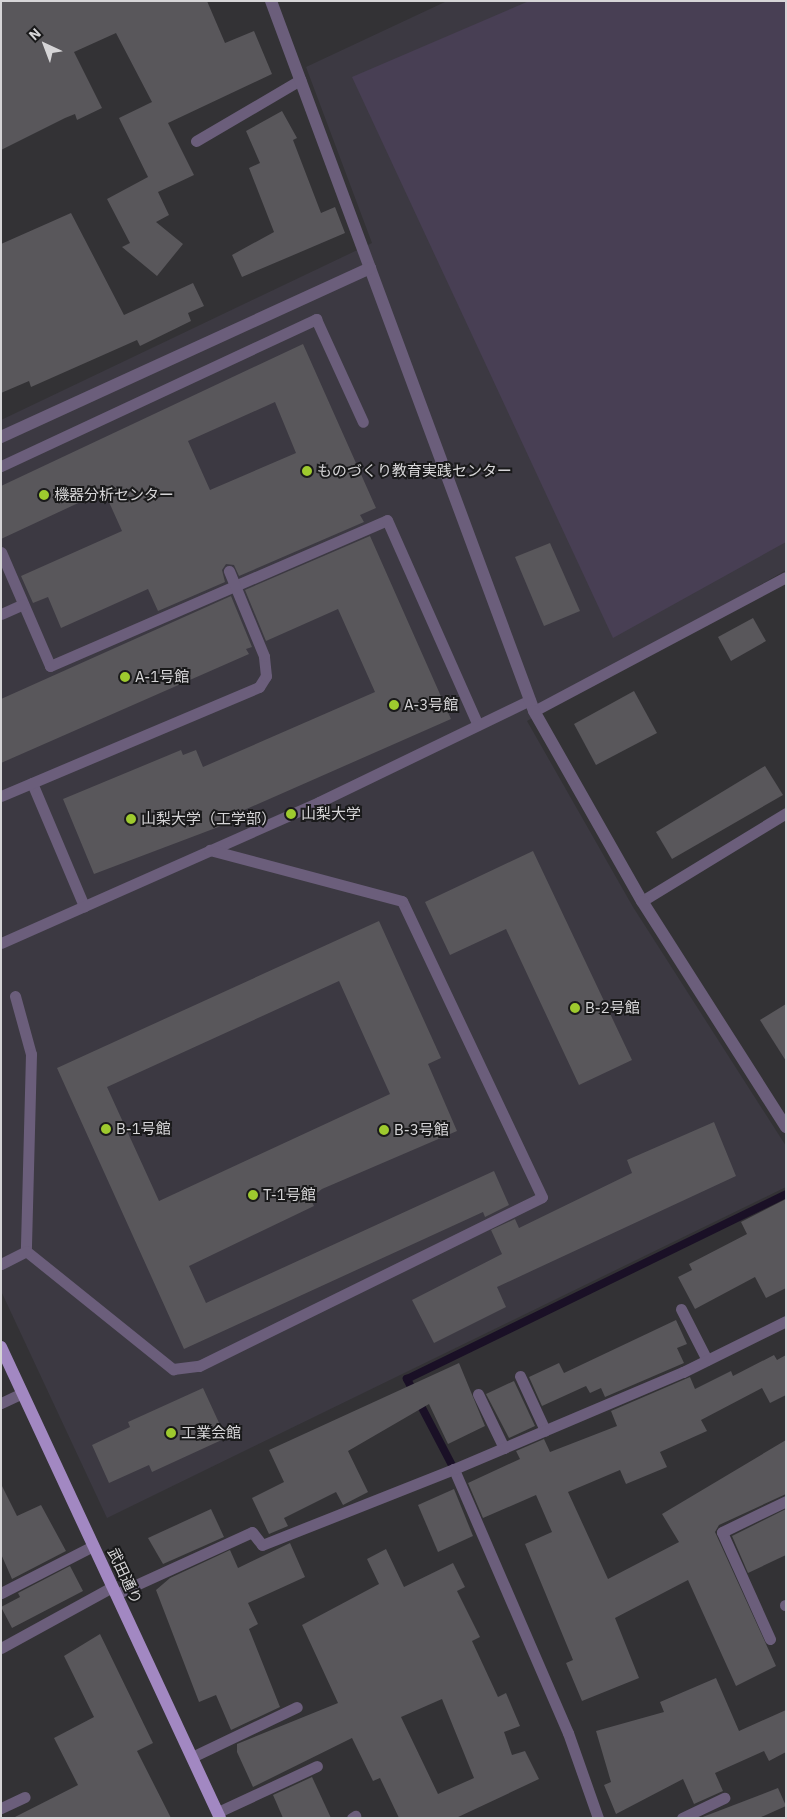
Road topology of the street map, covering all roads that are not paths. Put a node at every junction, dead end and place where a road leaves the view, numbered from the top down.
1 (271, 1) edge
2 (300, 80) junction
3 (196, 141) dead end
4 (370, 268) junction
5 (363, 422) dead end
6 (1, 437) edge
7 (1, 466) edge
8 (1, 552) edge
9 (229, 572) dead end
10 (786, 577) edge
11 (235, 586) junction
12 (24, 604) junction
13 (1, 614) edge
14 (532, 705) junction
15 (478, 725) junction
16 (32, 783) junction
17 (1, 796) edge
18 (786, 813) edge
19 (210, 850) junction
20 (642, 902) junction
21 (84, 906) junction
22 (1, 943) edge
23 (15, 996) dead end
24 (786, 1127) edge
25 (26, 1251) junction
26 (1, 1264) edge
27 (681, 1309) dead end
28 (786, 1321) edge
29 (1, 1347) edge
30 (707, 1360) junction
31 (520, 1376) dead end
32 (22, 1393) junction
33 (478, 1394) dead end
34 (1, 1403) edge
35 (545, 1430) junction
36 (504, 1448) junction
37 (454, 1469) junction
38 (786, 1500) edge
39 (93, 1546) junction
40 (114, 1590) junction
41 (1, 1594) edge
42 (770, 1639) dead end
43 (1, 1648) edge
44 (298, 1707) dead end
45 (192, 1757) junction
46 (317, 1766) dead end
47 (25, 1797) dead end
48 (724, 1798) dead end
49 (1, 1808) edge
50 (219, 1815) edge
51 (598, 1818) edge
52 (682, 1818) edge

1 - 2 street
2 - 3 lane
2 - 4 street
4 - 6 street
4 - 14 street
5 - 7 lane
8 - 12 lane
9 - 11 lane
10 - 14 lane
11 - 12 lane
11 - 15 lane
11 - 16 lane
12 - 13 lane
14 - 15 lane
14 - 20 street
15 - 19 lane
16 - 17 lane
16 - 21 lane
18 - 20 lane
19 - 21 lane
19 - 25 lane
20 - 24 street
21 - 22 lane
23 - 25 lane
25 - 26 lane
27 - 30 lane
28 - 30 lane
29 - 32 main road, 武田通り
30 - 35 lane
31 - 35 lane
32 - 34 lane
32 - 39 main road, 武田通り
33 - 36 lane
35 - 36 lane
36 - 37 lane
37 - 40 lane
37 - 51 lane
38 - 42 lane
39 - 40 main road, 武田通り
39 - 41 lane
40 - 43 lane
40 - 45 main road, 武田通り
44 - 45 lane
45 - 50 main road, 武田通り
46 - 50 lane
47 - 49 lane
48 - 52 lane

